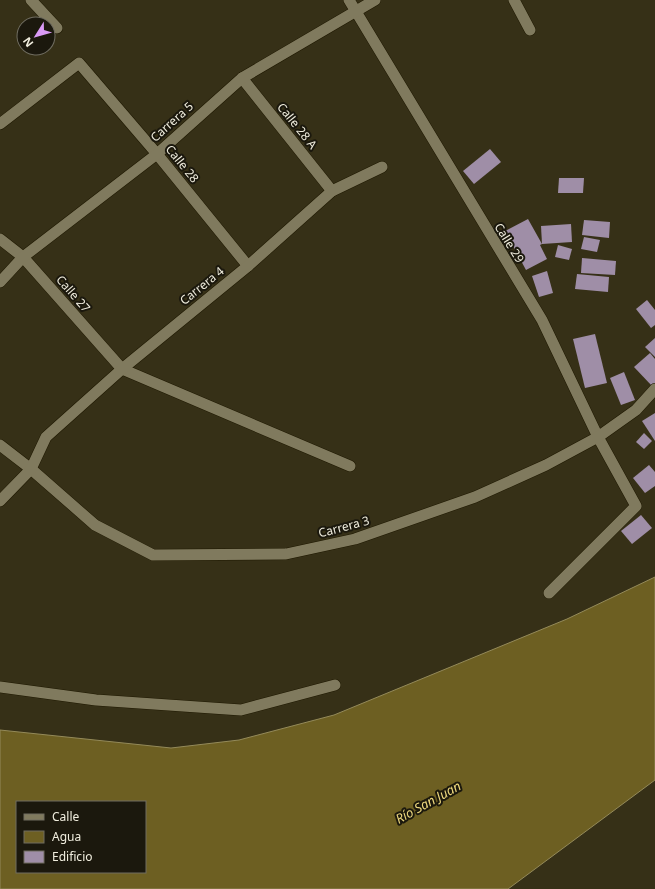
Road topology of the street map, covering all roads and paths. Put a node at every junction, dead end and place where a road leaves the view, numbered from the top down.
1 (31, 0) edge
2 (349, 0) edge
3 (375, 0) edge
4 (514, 0) edge
5 (355, 10) junction
6 (57, 28) dead end
7 (530, 30) dead end
8 (242, 78) junction
9 (0, 124) edge
10 (157, 154) junction
11 (382, 167) dead end
12 (332, 191) junction
13 (0, 239) edge
14 (23, 257) junction
15 (248, 266) junction
16 (0, 282) edge
17 (122, 369) junction
18 (655, 389) edge
19 (598, 437) junction
20 (0, 446) edge
21 (350, 466) dead end
22 (31, 469) junction
23 (0, 501) edge
24 (549, 593) dead end
25 (335, 685) dead end
26 (0, 686) edge

1 - 6 street
2 - 5 street, Calle 29
3 - 5 street, Carrera 5
4 - 7 street
5 - 8 street, Carrera 5
5 - 19 street, Calle 29
8 - 10 street, Carrera 5
8 - 12 street, Calle 28 A
9 - 10 street, Calle 28
10 - 14 street, Carrera 5
10 - 15 street, Calle 28
11 - 12 street, Carrera 4
12 - 15 street, Carrera 4
13 - 14 street, Calle 27
14 - 16 street, Carrera 5
14 - 17 street, Calle 27
15 - 17 street, Carrera 4
17 - 21 street
17 - 22 street, Carrera 4
18 - 19 street, Carrera 3
19 - 22 street, Carrera 3
19 - 24 street, Calle 29
20 - 22 street, Carrera 3
22 - 23 street
25 - 26 street

